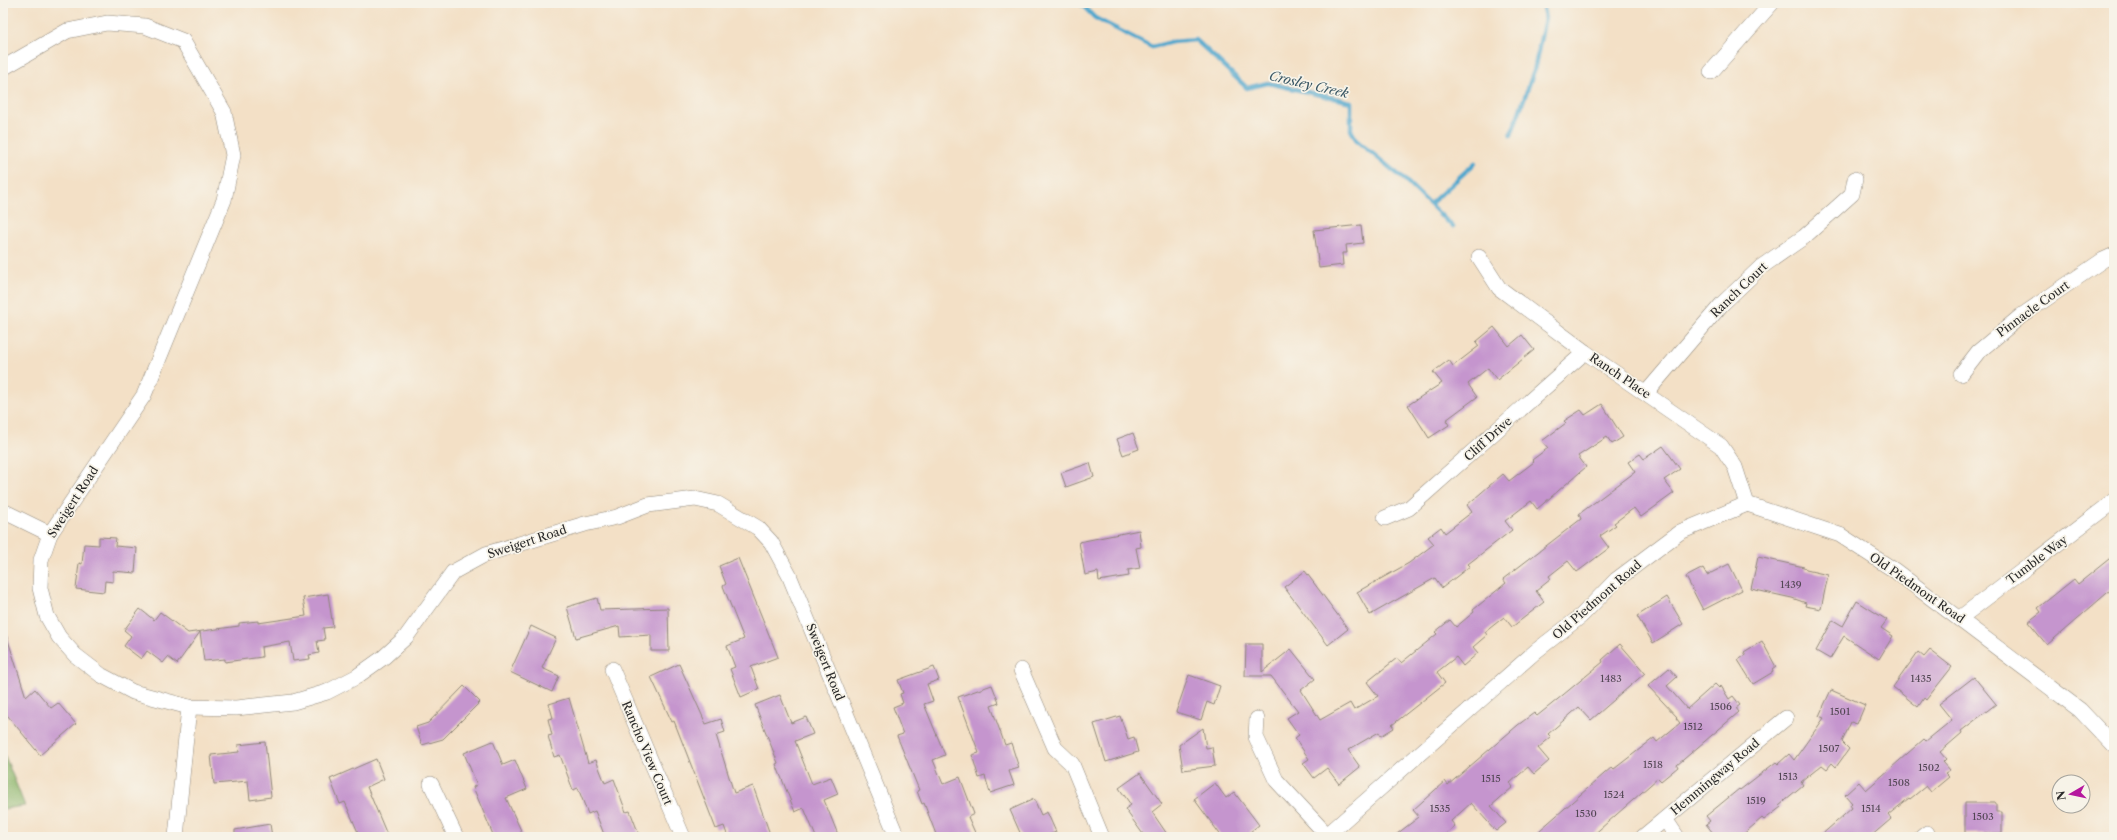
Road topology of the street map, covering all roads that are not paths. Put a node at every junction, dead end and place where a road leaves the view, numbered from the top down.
1 (1772, 3) edge
2 (3, 68) edge
3 (1711, 72) dead end
4 (1855, 180) dead end
5 (2114, 255) edge
6 (1479, 256) dead end
7 (1585, 352) junction
8 (1961, 374) dead end
9 (1646, 393) junction
10 (2114, 501) edge
11 (1747, 504) junction
12 (3, 511) edge
13 (1385, 518) dead end
14 (50, 534) junction
15 (1960, 618) junction
16 (612, 669) dead end
17 (1021, 670) dead end
18 (189, 707) junction
19 (1786, 718) dead end
20 (1257, 720) dead end
21 (2114, 746) edge
22 (431, 784) dead end
23 (1665, 819) junction
24 (1325, 836) edge
25 (176, 837) edge
26 (456, 837) edge
27 (683, 837) edge
28 (896, 837) edge
29 (1102, 837) edge
30 (1643, 837) edge
31 (1677, 837) edge

1 - 3 street
2 - 14 street, Sweigert Road
4 - 9 street, Ranch Court
5 - 8 street, Pinnacle Court
6 - 7 street, Ranch Place
7 - 9 street, Ranch Place
7 - 13 street, Cliff Drive
9 - 11 street, Ranch Place
10 - 15 street, Tumble Way
11 - 15 street, Old Piedmont Road
11 - 24 street, Old Piedmont Road
12 - 14 street
14 - 18 street, Sweigert Road
15 - 21 street, Old Piedmont Road
16 - 27 street, Rancho View Court
17 - 29 street
18 - 25 street
18 - 28 street, Sweigert Road
19 - 23 street, Hemmingway Road
20 - 24 street
22 - 26 street
23 - 30 street, Hemmingway Road
23 - 31 street

